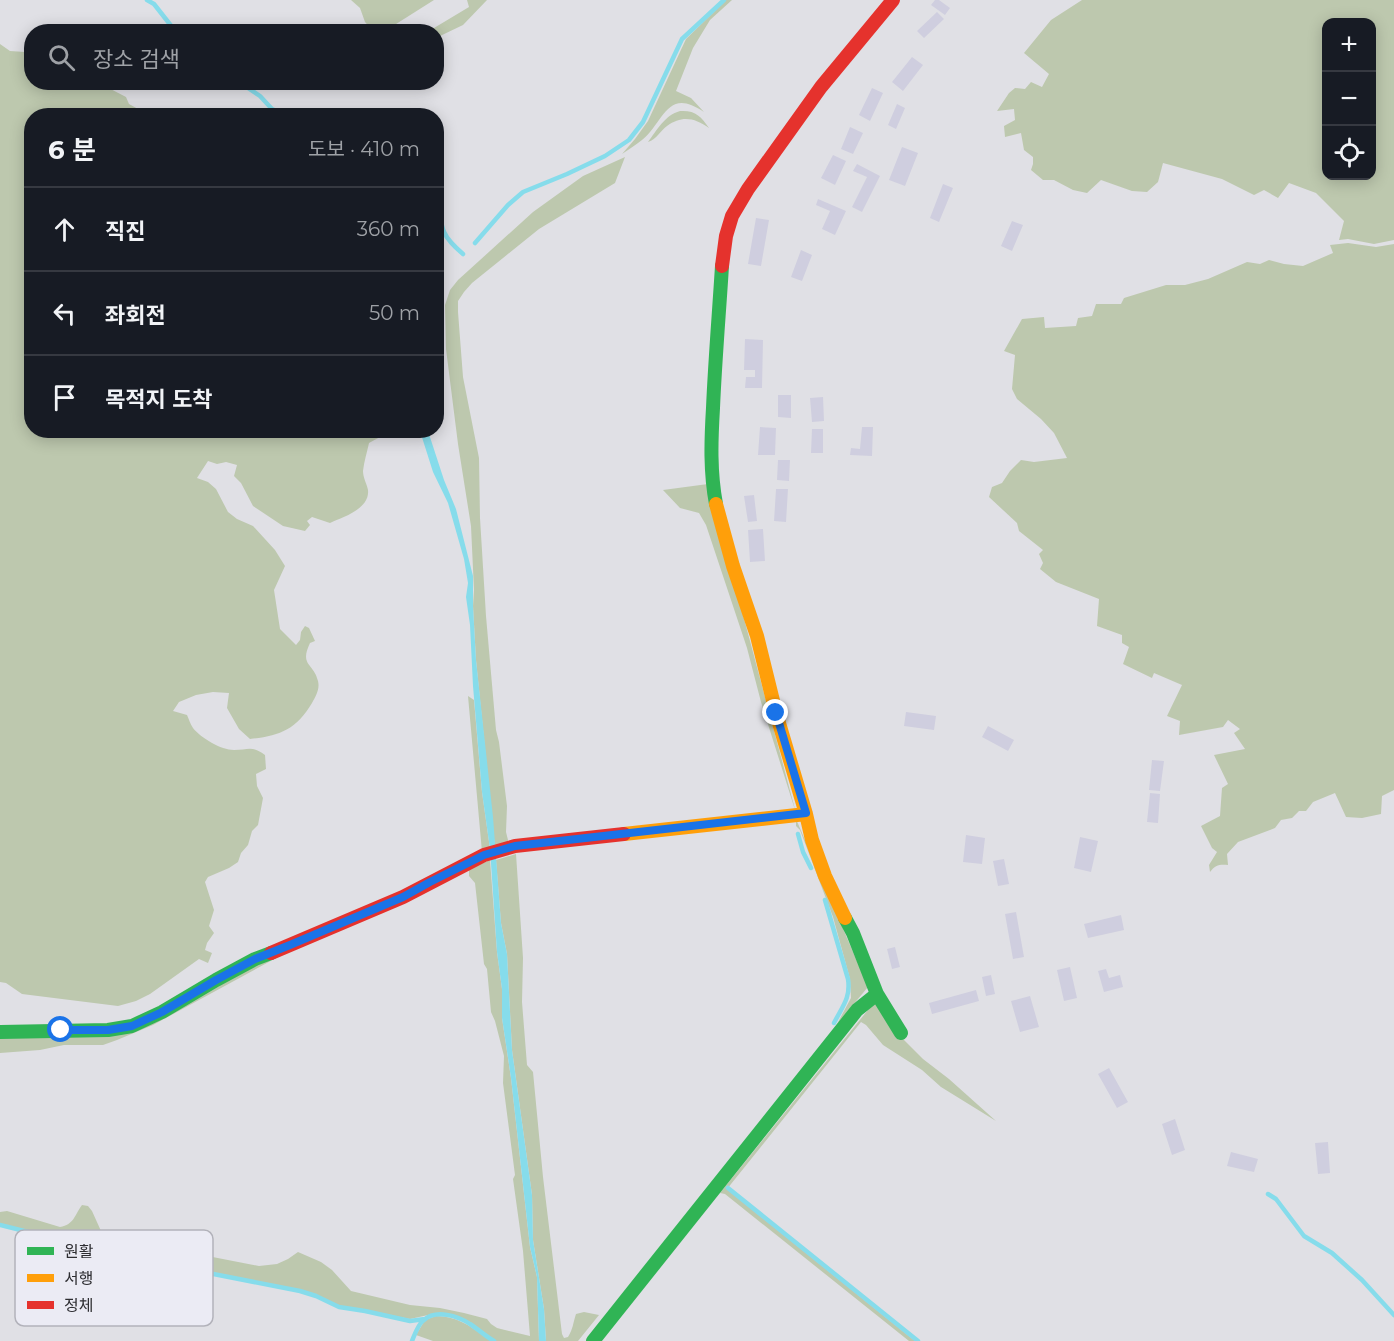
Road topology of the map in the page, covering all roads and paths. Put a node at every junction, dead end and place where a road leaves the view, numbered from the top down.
1 (893, 0) edge
2 (806, 813) junction
3 (877, 994) junction
4 (0, 1032) edge
5 (901, 1033) dead end
6 (593, 1341) edge

1 - 2 street
2 - 3 street
2 - 4 street
3 - 5 street
3 - 6 street

